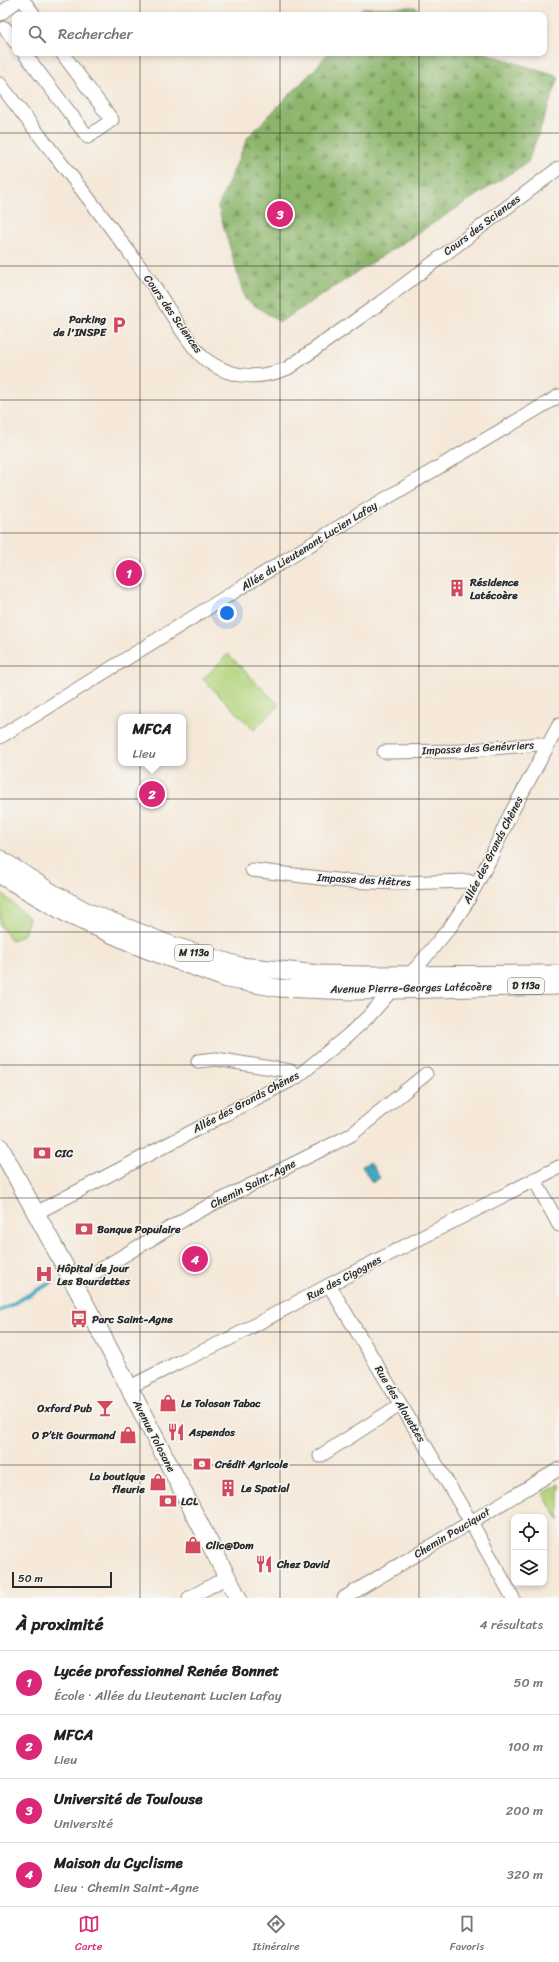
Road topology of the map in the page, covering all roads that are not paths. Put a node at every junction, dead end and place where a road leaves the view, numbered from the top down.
1 (18, 0) edge
2 (23, 0) edge
3 (32, 12) edge
4 (0, 14) edge
5 (5, 28) dead end
6 (12, 38) edge
7 (26, 56) edge
8 (64, 56) edge
9 (0, 84) edge
10 (559, 168) edge
11 (559, 396) edge
12 (559, 725) edge
13 (0, 737) edge
14 (547, 747) junction
15 (384, 752) dead end
16 (0, 859) edge
17 (252, 870) dead end
18 (0, 875) edge
19 (476, 885) junction
20 (559, 974) edge
21 (408, 975) junction
22 (497, 981) junction
23 (559, 986) edge
24 (393, 989) junction
25 (198, 1061) dead end
26 (426, 1074) dead end
27 (297, 1077) junction
28 (0, 1147) edge
29 (559, 1167) edge
30 (534, 1179) junction
31 (36, 1213) junction
32 (559, 1225) edge
33 (72, 1280) junction
34 (329, 1285) junction
35 (130, 1387) junction
36 (400, 1405) junction
37 (320, 1456) dead end
38 (559, 1469) edge
39 (471, 1522) junction
40 (227, 1577) junction
41 (189, 1598) edge
42 (238, 1598) edge
43 (344, 1598) edge
44 (513, 1598) edge

1 - 4 street
2 - 3 street
5 - 6 street
7 - 8 street
9 - 10 street, Cours des Sciences
11 - 13 street, Allée du Lieutenant Lucien Lafay
12 - 14 street, Allée des Grands Chênes
14 - 15 street, Impasse des Genévriers
14 - 19 street, Allée des Grands Chênes
16 - 21 main road, Avenue Pierre-Georges Latécoère / M 113a
17 - 19 street, Impasse des Hêtres
18 - 24 main road, Avenue Pierre-Georges Latécoère / M 113a
19 - 21 street, Allée des Grands Chênes
20 - 22 main road, Avenue Pierre-Georges Latécoère / D 113a
21 - 22 main road, Avenue Pierre-Georges Latécoère / M 113a
21 - 24 street, Allée des Grands Chênes
22 - 23 main road, Avenue Pierre-Georges Latécoère / D 113a
22 - 24 main road, Avenue Pierre-Georges Latécoère / M 113a
24 - 27 street, Allée des Grands Chênes
25 - 27 street
26 - 33 street, Chemin Saint-Agne
27 - 31 street, Allée des Grands Chênes
28 - 31 main road, Avenue Tolosane
29 - 30 street, Rue des Cigognes
30 - 32 street
30 - 34 street, Rue des Cigognes
31 - 33 main road, Avenue Tolosane
33 - 35 main road, Avenue Tolosane
34 - 35 street, Rue des Cigognes
34 - 36 street, Rue des Alouettes
35 - 40 main road, Avenue Tolosane
36 - 37 street
36 - 39 street, Rue des Alouettes
38 - 39 street, Chemin Pouciquot
39 - 43 street, Chemin Pouciquot
39 - 44 street, Rue des Alouettes
40 - 41 street
40 - 42 main road, Avenue Tolosane

